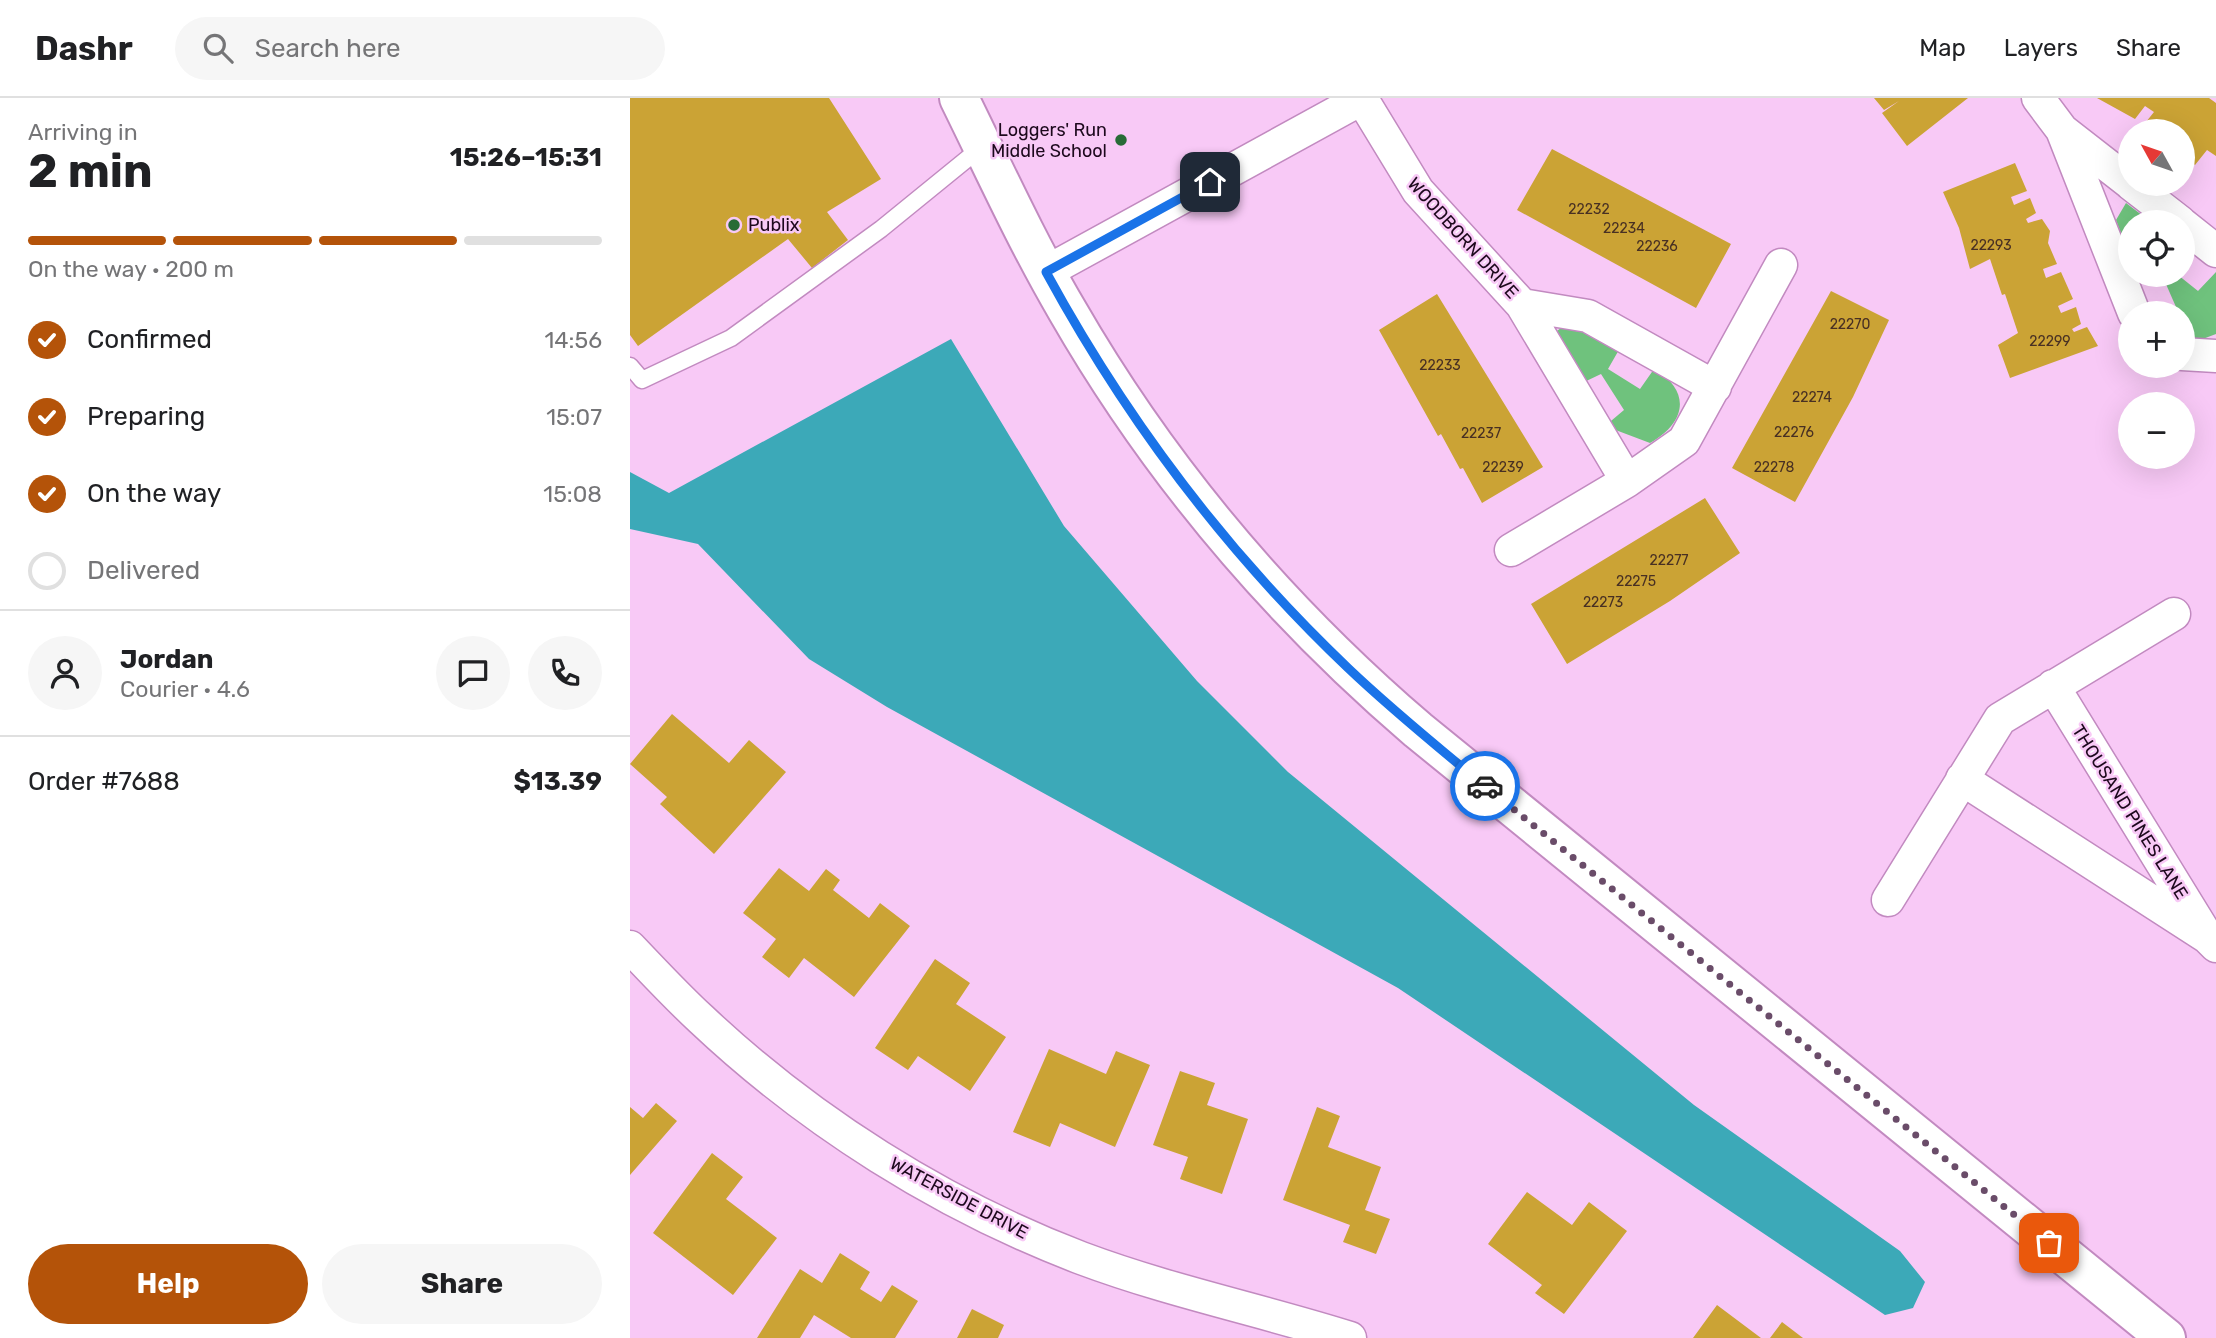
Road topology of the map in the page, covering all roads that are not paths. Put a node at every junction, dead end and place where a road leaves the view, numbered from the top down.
1 (959, 98) edge
2 (1362, 98) edge
3 (2038, 98) edge
4 (2062, 130) junction
5 (983, 146) junction
6 (2118, 174) edge
7 (2147, 196) edge
8 (2164, 210) edge
9 (2195, 234) edge
10 (2216, 251) edge
11 (1781, 265) dead end
12 (1046, 272) junction
13 (2129, 301) edge
14 (1522, 305) junction
15 (2195, 355) edge
16 (2216, 356) edge
17 (630, 366) edge
18 (1715, 387) junction
19 (1627, 481) junction
20 (1511, 550) dead end
21 (2174, 614) dead end
22 (2053, 686) junction
23 (1962, 779) junction
24 (1888, 900) dead end
25 (2212, 941) edge
26 (630, 947) edge
27 (1350, 1338) edge
28 (2166, 1338) edge

1 - 5 street
2 - 12 street
2 - 14 street, WOODBORN DRIVE
3 - 4 street
4 - 6 street
4 - 13 street
5 - 12 street
5 - 17 lane
7 - 8 street
9 - 10 street
11 - 18 street
12 - 28 street
14 - 18 street, WOODBORN DRIVE
14 - 19 street, WOODBORN DRIVE
15 - 16 street
18 - 19 street
19 - 20 street
21 - 22 street
22 - 23 street
22 - 25 street, THOUSAND PINES LANE
23 - 24 street
23 - 25 street, THOUSAND PINES LANE
26 - 27 street, WATERSIDE DRIVE

